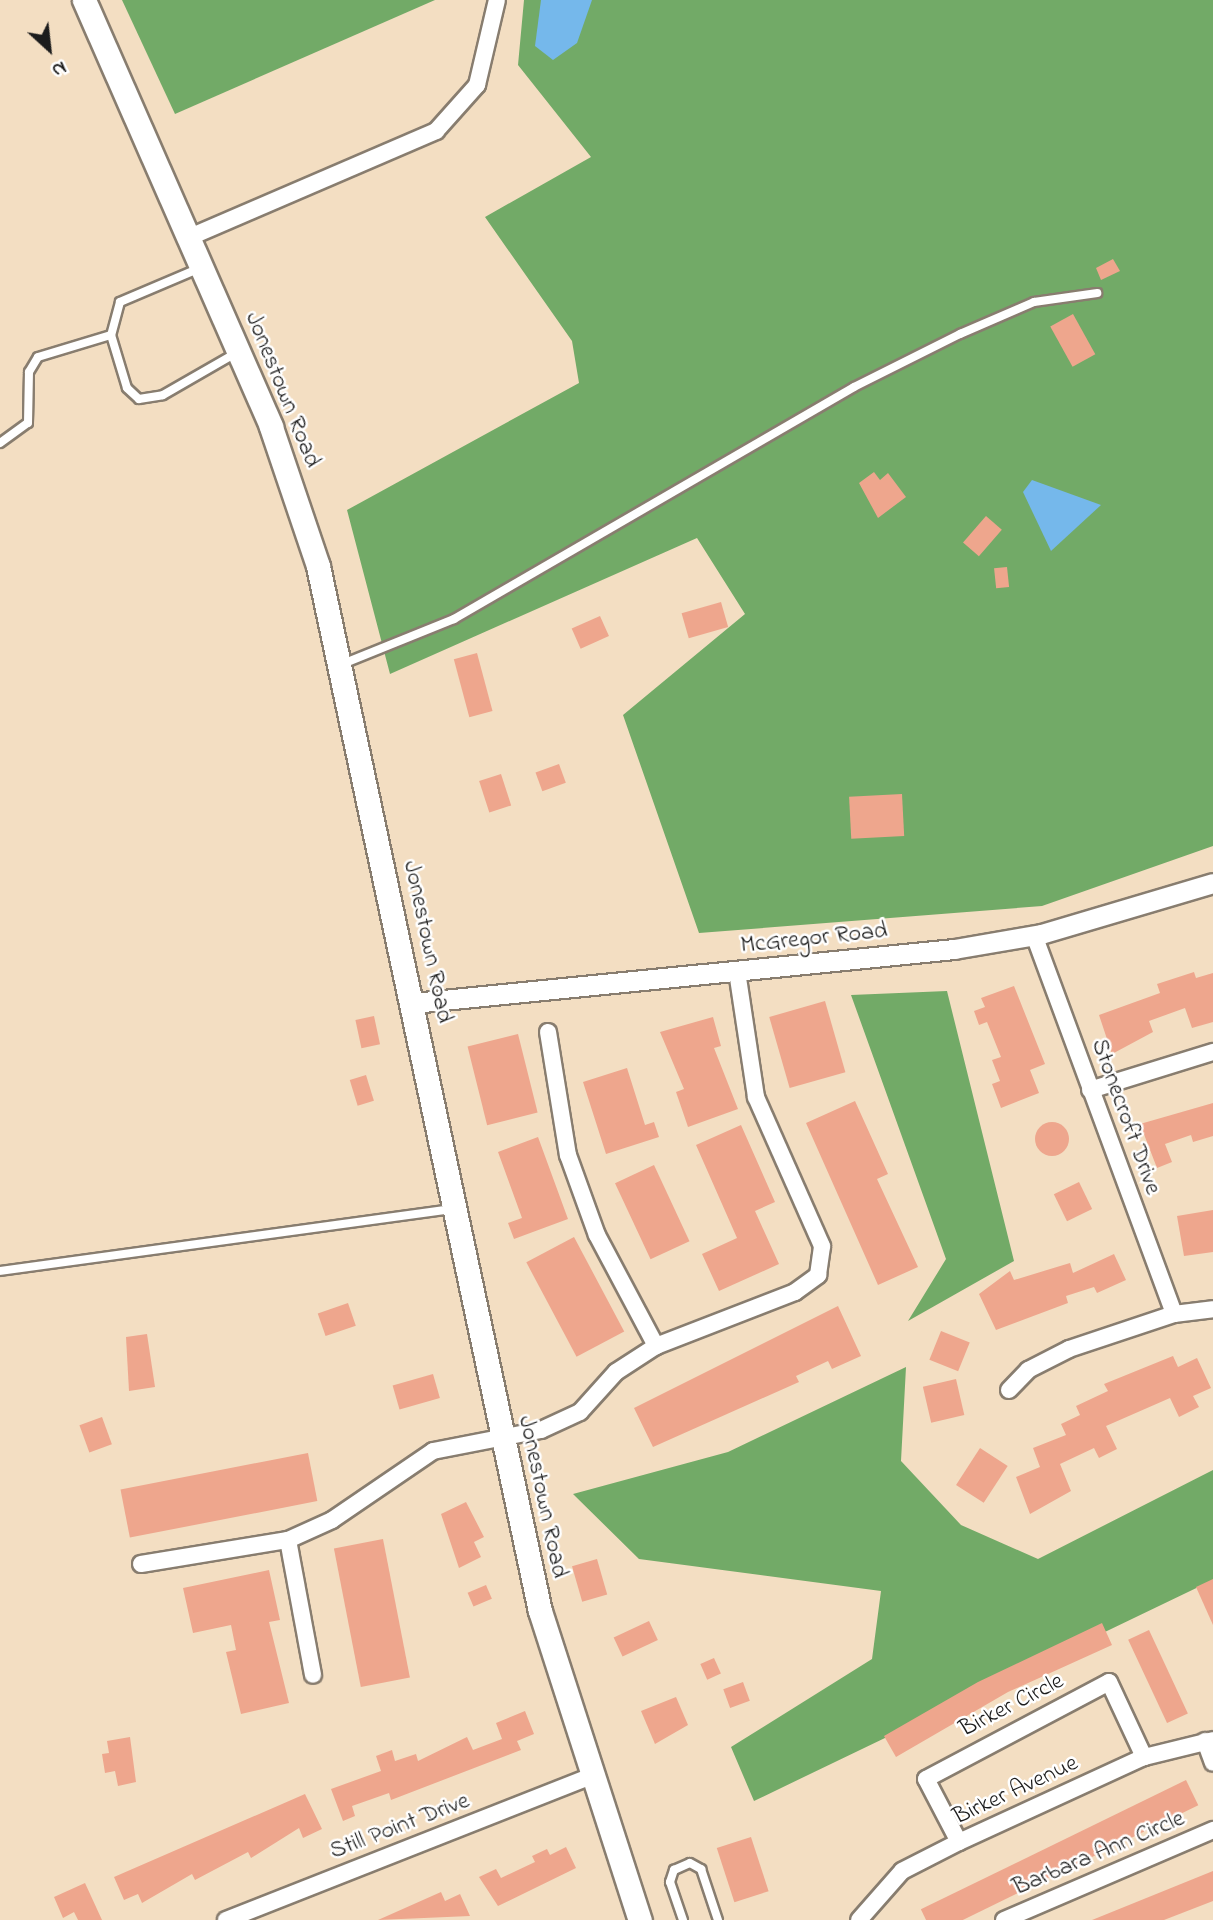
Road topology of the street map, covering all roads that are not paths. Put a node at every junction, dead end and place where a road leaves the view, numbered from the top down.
1 (84, 0) edge
2 (497, 0) edge
3 (190, 237) junction
4 (203, 267) junction
5 (1097, 293) dead end
6 (111, 335) junction
7 (239, 351) junction
8 (0, 443) edge
9 (340, 665) junction
10 (1213, 883) edge
11 (1034, 935) junction
12 (737, 971) junction
13 (413, 1003) junction
14 (548, 1032) dead end
15 (1213, 1052) edge
16 (1090, 1090) junction
17 (454, 1208) junction
18 (0, 1271) edge
19 (1213, 1309) edge
20 (1174, 1314) junction
21 (656, 1346) junction
22 (1009, 1390) dead end
23 (502, 1433) junction
24 (288, 1540) junction
25 (141, 1564) dead end
26 (313, 1675) dead end
27 (1209, 1741) edge
28 (1144, 1757) junction
29 (1213, 1763) edge
30 (591, 1776) junction
31 (1213, 1830) edge
32 (959, 1842) junction
33 (226, 1920) edge
34 (640, 1920) edge
35 (683, 1920) edge
36 (718, 1920) edge
37 (859, 1920) edge
38 (1004, 1920) edge

1 - 3 main road, Jonestown Road
2 - 3 street
3 - 4 main road, Jonestown Road
4 - 6 lane
4 - 7 main road, Jonestown Road
5 - 9 lane
6 - 7 lane
6 - 8 lane
7 - 9 main road, Jonestown Road
9 - 13 main road, Jonestown Road
10 - 11 street, McGregor Road
11 - 12 street, McGregor Road
11 - 16 street, Stonecroft Drive
12 - 13 street, McGregor Road
12 - 21 street
13 - 17 main road, Jonestown Road
14 - 21 street
15 - 16 street
16 - 20 street, Stonecroft Drive
17 - 18 lane
17 - 23 main road, Jonestown Road
19 - 20 street
20 - 22 street
21 - 23 street
23 - 24 street
23 - 30 main road, Jonestown Road
24 - 25 street
24 - 26 street
27 - 28 street, Birker Avenue
27 - 29 street
28 - 32 street, Birker Avenue
28 - 32 street, Birker Circle
30 - 33 street, Still Point Drive
30 - 34 main road, Jonestown Road
31 - 38 street, Barbara Ann Circle
32 - 37 street, Birker Avenue
35 - 36 lane

